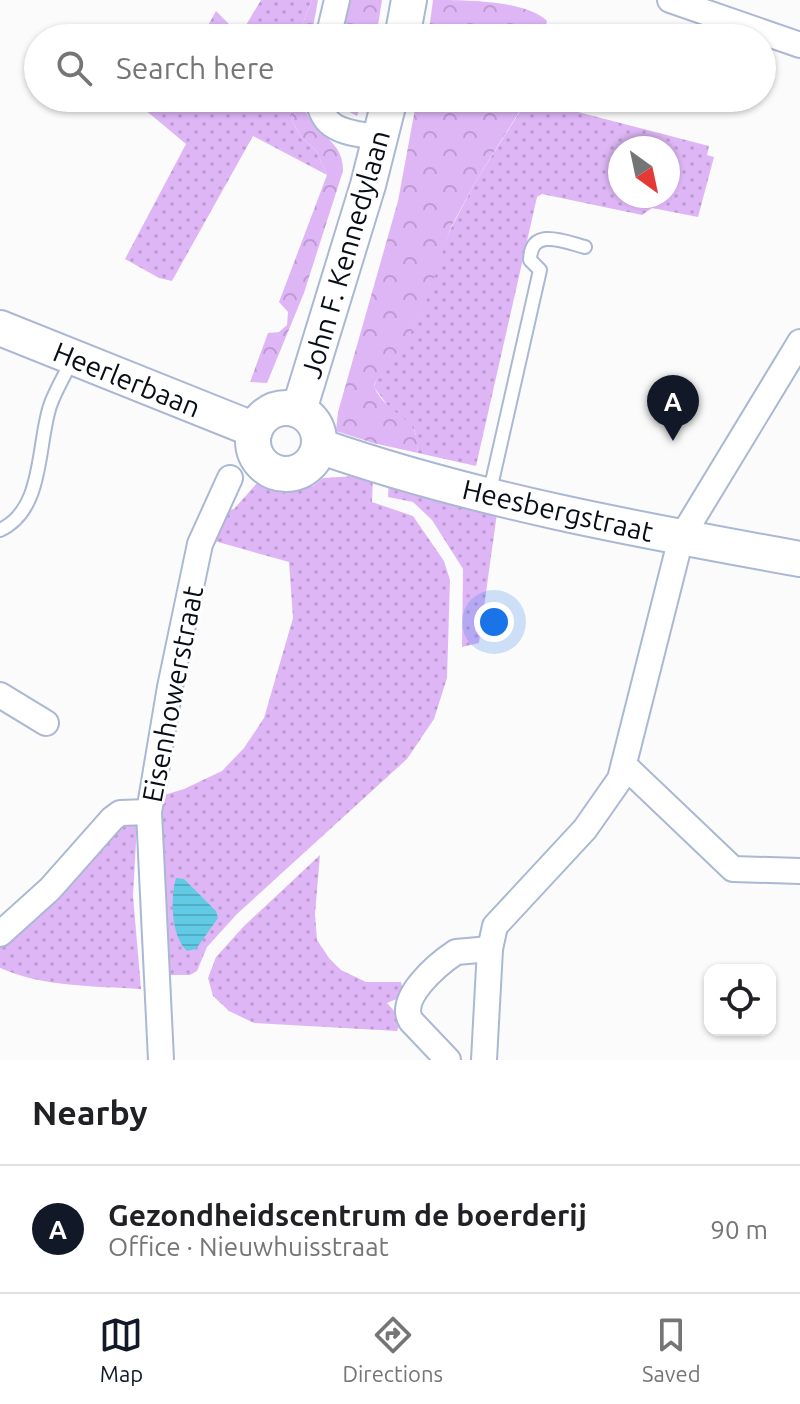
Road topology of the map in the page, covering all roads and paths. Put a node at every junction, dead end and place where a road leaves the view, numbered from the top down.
1 (337, 0) edge
2 (409, 0) edge
3 (670, 0) edge
4 (331, 24) edge
5 (405, 24) edge
6 (739, 24) edge
7 (776, 37) edge
8 (800, 45) edge
9 (322, 112) edge
10 (387, 112) edge
11 (381, 138) junction
12 (585, 247) dead end
13 (0, 328) edge
14 (800, 342) edge
15 (74, 358) junction
16 (299, 410) junction
17 (255, 430) junction
18 (319, 446) junction
19 (230, 478) dead end
20 (489, 495) junction
21 (0, 530) edge
22 (681, 538) junction
23 (800, 559) edge
24 (0, 695) edge
25 (46, 723) dead end
26 (625, 766) junction
27 (149, 812) junction
28 (800, 871) edge
29 (0, 934) edge
30 (490, 949) junction
31 (161, 1060) edge
32 (448, 1060) edge
33 (484, 1060) edge

1 - 4 street
2 - 5 street
3 - 6 street
7 - 8 street
9 - 11 street
10 - 11 street, John F. Kennedylaan
11 - 16 street, John F. Kennedylaan
12 - 20 lane
13 - 15 street, Heerlerbaan
14 - 22 street
15 - 17 street, Heerlerbaan
15 - 21 lane
16 - 17 street
16 - 18 street
17 - 18 street
18 - 20 street, Heesbergstraat
19 - 27 street, Eisenhowerstraat
20 - 22 street, Heesbergstraat
22 - 23 street, Heesbergstraat
22 - 26 street
24 - 25 street
26 - 28 street
26 - 30 street
27 - 29 street
27 - 31 street, Eisenhowerstraat
30 - 32 street
30 - 33 street

